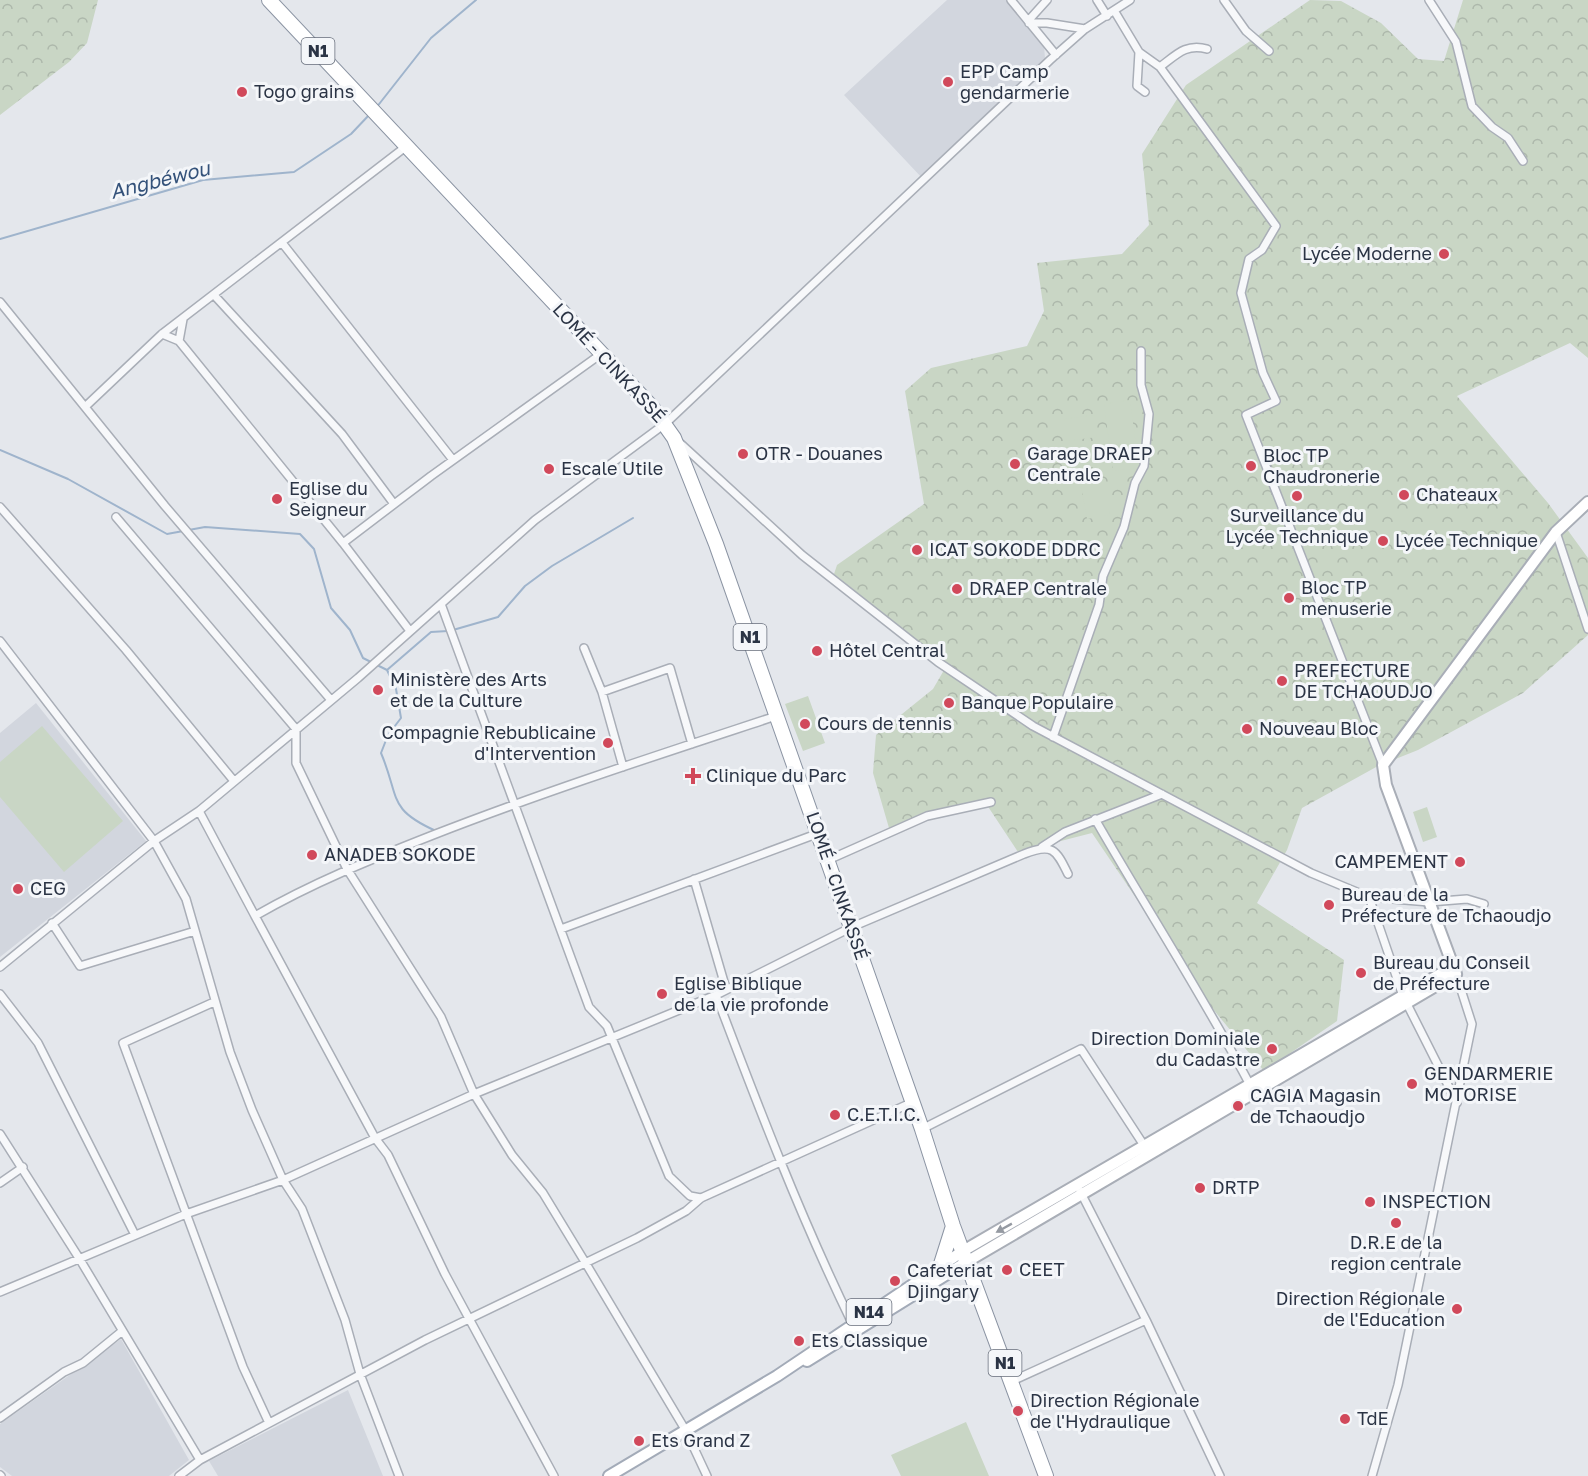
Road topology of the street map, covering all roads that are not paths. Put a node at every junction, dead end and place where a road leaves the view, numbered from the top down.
1 (268, 0) edge
2 (1011, 0) edge
3 (1047, 0) edge
4 (1097, 0) edge
5 (1130, 0) edge
6 (1224, 0) edge
7 (1429, 0) edge
8 (1115, 12) junction
9 (1107, 16) junction
10 (1028, 22) junction
11 (1085, 29) junction
12 (1207, 49) dead end
13 (1269, 51) dead end
14 (1139, 52) junction
15 (1056, 55) junction
16 (1160, 67) junction
17 (1145, 92) dead end
18 (408, 145) junction
19 (1523, 161) dead end
20 (283, 244) junction
21 (214, 295) junction
22 (0, 302) edge
23 (183, 319) junction
24 (162, 334) junction
25 (178, 341) junction
26 (1140, 351) dead end
27 (601, 354) junction
28 (86, 406) junction
29 (666, 423) junction
30 (674, 438) junction
31 (453, 460) junction
32 (1588, 502) edge
33 (394, 504) junction
34 (0, 507) edge
35 (116, 517) dead end
36 (1556, 532) junction
37 (344, 543) junction
38 (441, 604) junction
39 (1588, 629) edge
40 (410, 631) junction
41 (0, 641) edge
42 (584, 648) dead end
43 (602, 692) junction
44 (331, 700) junction
45 (777, 715) junction
46 (296, 729) junction
47 (1053, 737) junction
48 (692, 744) junction
49 (1383, 765) junction
50 (623, 766) junction
51 (234, 781) junction
52 (1162, 794) junction
53 (515, 802) junction
54 (991, 802) dead end
55 (199, 811) junction
56 (1095, 819) junction
57 (819, 833) junction
58 (154, 841) junction
59 (1042, 847) junction
60 (828, 860) junction
61 (347, 869) junction
62 (1068, 874) dead end
63 (694, 879) junction
64 (1369, 897) junction
65 (1429, 902) junction
66 (1484, 904) dead end
67 (255, 916) junction
68 (52, 923) junction
69 (852, 927) junction
70 (561, 929) junction
71 (195, 931) junction
72 (0, 967) edge
73 (1455, 970) junction
74 (726, 989) junction
75 (0, 994) edge
76 (716, 995) junction
77 (1405, 999) junction
78 (214, 1002) junction
79 (611, 1037) junction
80 (1250, 1085) junction
81 (474, 1094) junction
82 (913, 1102) junction
83 (1457, 1103) junction
84 (922, 1129) junction
85 (0, 1134) edge
86 (375, 1138) junction
87 (1145, 1147) junction
88 (780, 1164) junction
89 (23, 1167) junction
90 (283, 1180) junction
91 (0, 1184) edge
92 (1079, 1190) junction
93 (701, 1198) junction
94 (186, 1214) junction
95 (953, 1226) junction
96 (135, 1235) junction
97 (965, 1256) junction
98 (79, 1258) junction
99 (585, 1262) junction
100 (941, 1264) junction
101 (0, 1292) edge
102 (469, 1319) junction
103 (1146, 1320) junction
104 (852, 1323) junction
105 (121, 1332) junction
106 (360, 1374) junction
107 (777, 1376) junction
108 (1012, 1381) junction
109 (0, 1418) edge
110 (269, 1423) junction
111 (686, 1431) junction
112 (200, 1460) junction
113 (179, 1476) edge
114 (399, 1476) edge
115 (554, 1476) edge
116 (609, 1476) edge
117 (707, 1476) edge
118 (1046, 1476) edge
119 (1220, 1476) edge
120 (1372, 1476) edge

1 - 18 highway, LOMÉ - CINKASSÉ / N1
2 - 10 street
3 - 10 street
4 - 9 street
5 - 8 street
6 - 13 street
7 - 19 street
8 - 9 street
8 - 14 street
9 - 11 street
10 - 11 street
10 - 15 street
11 - 15 street
12 - 16 street
14 - 16 street
14 - 17 street
15 - 29 street
16 - 49 street
18 - 20 street
18 - 27 highway, LOMÉ - CINKASSÉ / N1
20 - 21 street
20 - 31 street
21 - 23 street
21 - 33 street
22 - 28 street
23 - 24 street
23 - 25 street
24 - 25 street
24 - 28 street
25 - 37 street
26 - 47 street
27 - 29 highway, LOMÉ - CINKASSÉ / N1
27 - 31 street
28 - 44 street
29 - 30 highway, LOMÉ - CINKASSÉ / N1
29 - 38 street
30 - 45 highway, LOMÉ - CINKASSÉ / N1
30 - 47 street
31 - 33 street
32 - 36 main road
33 - 37 street
34 - 51 street
35 - 46 street
36 - 39 street
36 - 49 main road
37 - 40 street
38 - 40 street
38 - 53 street
40 - 44 street
41 - 58 street
42 - 43 street
43 - 48 street
43 - 50 street
44 - 46 street
45 - 48 street
45 - 57 highway, LOMÉ - CINKASSÉ / N1
46 - 51 street
46 - 61 street
47 - 52 street
48 - 50 street
49 - 65 main road
50 - 53 street
51 - 55 street
52 - 56 street
52 - 64 street
53 - 61 street
53 - 70 street
54 - 60 street
55 - 58 street
55 - 67 street
56 - 59 street
56 - 80 street
57 - 60 highway, LOMÉ - CINKASSÉ / N1
57 - 63 street
58 - 68 street
58 - 71 street
59 - 62 street
59 - 69 street
60 - 69 highway, LOMÉ - CINKASSÉ / N1
61 - 67 street
61 - 81 street
63 - 70 street
63 - 74 street
64 - 65 street
64 - 77 street
65 - 66 street
65 - 73 main road
67 - 86 street
68 - 71 street
68 - 72 street
69 - 74 street
69 - 82 highway, LOMÉ - CINKASSÉ / N1
70 - 79 street
71 - 78 street
73 - 77 main road
73 - 83 street
74 - 76 street
75 - 96 street
76 - 79 street
76 - 88 street
77 - 80 main road
77 - 83 street
77 - 92 main road
78 - 90 street
78 - 94 street
79 - 81 street
79 - 93 street
80 - 87 main road
81 - 86 street
81 - 99 street
82 - 84 highway, LOMÉ - CINKASSÉ / N1
82 - 88 street
83 - 120 street
84 - 87 street
84 - 95 highway, LOMÉ - CINKASSÉ / N1
85 - 89 street
86 - 90 street
86 - 102 street
87 - 92 main road
88 - 93 street
88 - 104 street
89 - 91 street
89 - 98 street
90 - 94 street
90 - 106 street
92 - 97 main road
92 - 103 street
93 - 99 street
94 - 96 street
94 - 110 street
95 - 97 highway, LOMÉ - CINKASSÉ / N1
95 - 100 highway
96 - 98 street
97 - 100 main road, N14
97 - 107 main road, N14
97 - 108 highway, LOMÉ - CINKASSÉ / N1
98 - 101 street
98 - 105 street
99 - 102 street
99 - 111 street
100 - 104 main road, N14
102 - 106 street
102 - 115 street
103 - 108 street
103 - 119 street
104 - 107 main road, N14
105 - 109 street
105 - 112 street
106 - 110 street
106 - 114 street
107 - 111 main road, N14
108 - 118 highway, LOMÉ - CINKASSÉ / N1
110 - 112 street
111 - 116 main road, N14
111 - 117 street
112 - 113 street

